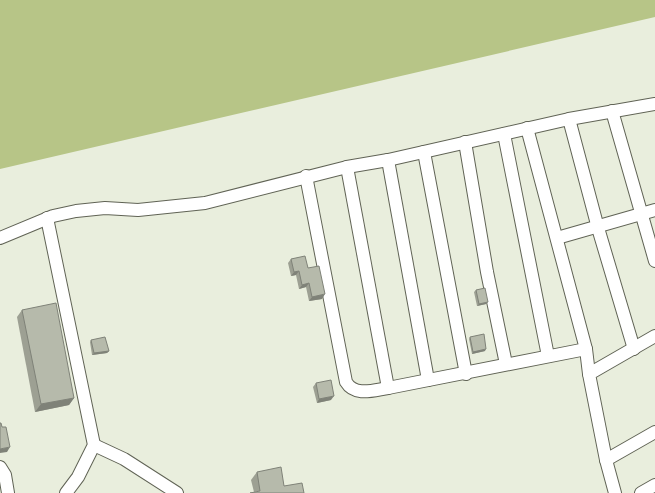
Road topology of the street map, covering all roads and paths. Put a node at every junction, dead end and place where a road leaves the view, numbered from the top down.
1 (655, 104) edge
2 (612, 111) junction
3 (569, 119) junction
4 (527, 128) junction
5 (504, 134) junction
6 (465, 142) junction
7 (424, 152) junction
8 (388, 160) junction
9 (347, 167) junction
10 (306, 176) junction
11 (655, 210) edge
12 (642, 214) junction
13 (47, 218) junction
14 (598, 228) junction
15 (0, 238) edge
16 (556, 238) junction
17 (655, 261) edge
18 (655, 336) edge
19 (586, 349) junction
20 (634, 349) junction
21 (548, 356) junction
22 (506, 364) junction
23 (466, 374) junction
24 (589, 374) junction
25 (428, 380) junction
26 (388, 388) junction
27 (655, 432) edge
28 (94, 445) junction
29 (606, 460) junction
30 (0, 467) edge
31 (655, 485) edge
32 (8, 493) edge
33 (66, 493) edge
34 (177, 493) edge
35 (615, 493) edge
36 (642, 493) edge

1 - 2 street
2 - 3 street
2 - 12 street
3 - 4 street
3 - 14 street
4 - 5 street
4 - 16 street
5 - 6 street
5 - 21 street
6 - 7 street
6 - 22 street
7 - 8 street
7 - 23 street
8 - 9 street
8 - 25 street
9 - 10 street
9 - 26 street
10 - 13 street
10 - 26 street
11 - 12 street
12 - 14 street
12 - 17 street
13 - 15 street
13 - 28 street
14 - 16 street
14 - 20 street
16 - 19 street
18 - 20 street
19 - 21 street
19 - 24 street
20 - 24 street
21 - 22 street
22 - 23 street
23 - 25 street
24 - 29 street
25 - 26 street
27 - 29 street
28 - 33 street
28 - 34 street
29 - 35 street
30 - 32 street
31 - 36 street

